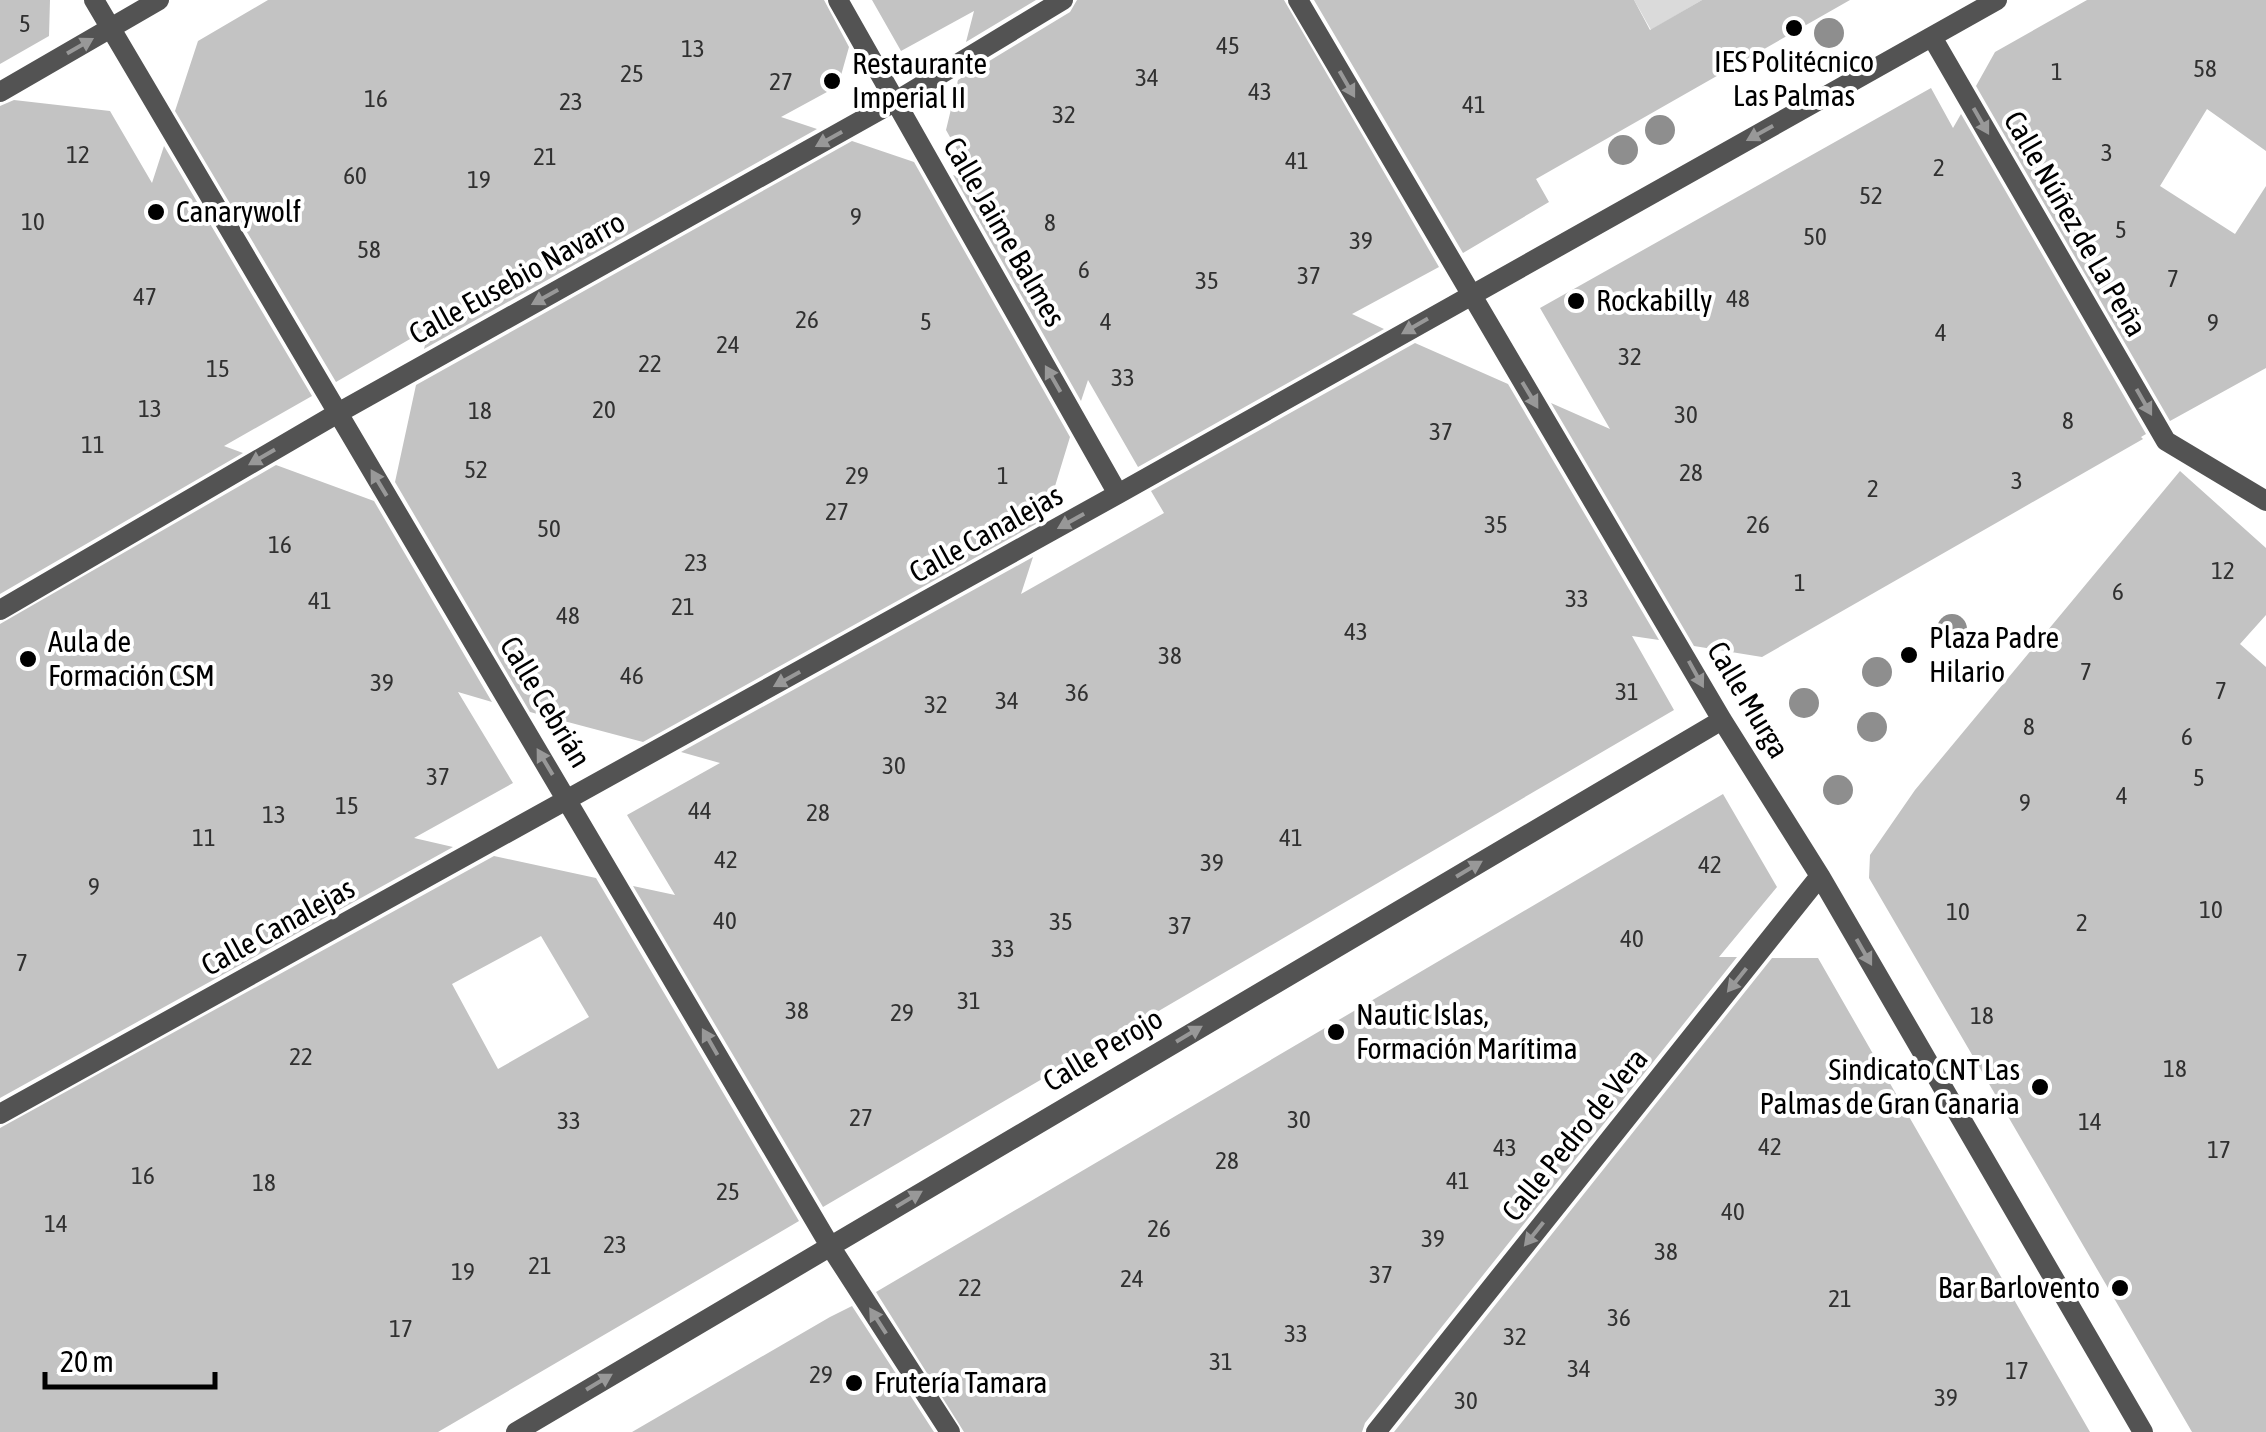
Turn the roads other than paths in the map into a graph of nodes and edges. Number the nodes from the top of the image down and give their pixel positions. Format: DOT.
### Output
graph roads {
  1 [pos="94,0"];
  2 [pos="159,0"];
  3 [pos="838,0"];
  4 [pos="1064,0"];
  5 [pos="1298,0"];
  6 [pos="1998,0"];
  7 [pos="112,27"];
  8 [pos="1932,36"];
  9 [pos="0,92"];
  10 [pos="896,101"];
  11 [pos="1470,295"];
  12 [pos="338,413"];
  13 [pos="1118,494"];
  14 [pos="2266,501"];
  15 [pos="0,610"];
  16 [pos="1722,720"];
  17 [pos="568,800"];
  18 [pos="1820,876"];
  19 [pos="0,1114"];
  20 [pos="830,1246"];
  21 [pos="516,1432"];
  22 [pos="950,1432"];
  23 [pos="1376,1432"];
  24 [pos="2143,1432"];
  1 -- 7 [label="street, Calle Cebrián"];
  2 -- 7 [label="street"];
  3 -- 10 [label="street, Calle Jaime Balmes"];
  4 -- 10 [label="street, Calle Eusebio Navarro"];
  5 -- 11 [label="street, Calle Murga, one-way"];
  6 -- 8 [label="street, Calle Canalejas"];
  9 -- 7 [label="street, one-way"];
  7 -- 12 [label="street, Calle Cebrián"];
  8 -- 11 [label="street, Calle Canalejas, one-way"];
  8 -- 14 [label="street, Calle Núñez de La Peña, one-way"];
  10 -- 12 [label="street, Calle Eusebio Navarro, one-way"];
  13 -- 10 [label="street, Calle Jaime Balmes, one-way"];
  11 -- 13 [label="street, Calle Canalejas, one-way"];
  11 -- 16 [label="street, Calle Murga, one-way"];
  12 -- 15 [label="street, Calle Eusebio Navarro, one-way"];
  17 -- 12 [label="street, Calle Cebrián, one-way"];
  13 -- 17 [label="street, Calle Canalejas, one-way"];
  16 -- 18 [label="street, Calle Murga"];
  20 -- 16 [label="street, Calle Perojo, one-way"];
  17 -- 19 [label="street, Calle Canalejas"];
  20 -- 17 [label="street, Calle Cebrián, one-way"];
  18 -- 23 [label="street, Calle Pedro de Vera, one-way"];
  18 -- 24 [label="street, Calle Murga, one-way"];
  21 -- 20 [label="street, Calle Perojo, one-way"];
  22 -- 20 [label="street, Calle Cebrián, one-way"];
}
